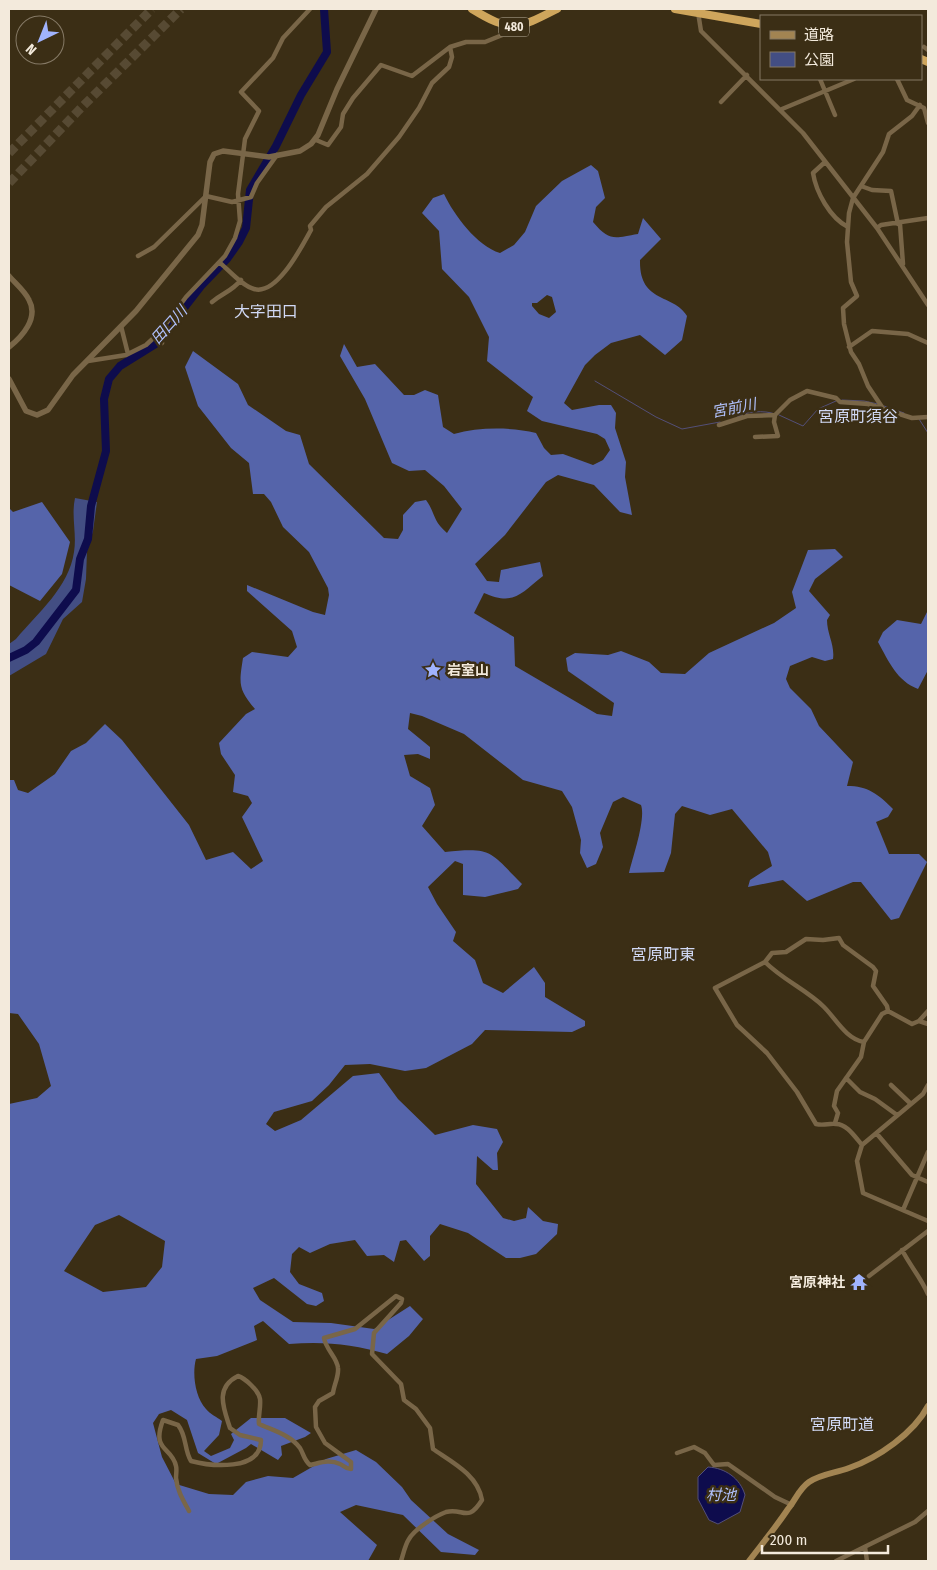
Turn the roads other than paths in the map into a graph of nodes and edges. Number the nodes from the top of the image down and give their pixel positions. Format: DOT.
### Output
graph roads {
  1 [pos="310,9"];
  2 [pos="376,9"];
  3 [pos="472,9"];
  4 [pos="557,9"];
  5 [pos="675,9"];
  6 [pos="698,12"];
  7 [pos="760,24"];
  8 [pos="514,27"];
  9 [pos="450,47"];
  10 [pos="924,47"];
  11 [pos="928,50"];
  12 [pos="747,75"];
  13 [pos="820,80"];
  14 [pos="852,80"];
  15 [pos="897,80"];
  16 [pos="825,91"];
  17 [pos="722,102"];
  18 [pos="920,105"];
  19 [pos="782,109"];
  20 [pos="835,115"];
  21 [pos="928,121"];
  22 [pos="316,140"];
  23 [pos="243,155"];
  24 [pos="275,156"];
  25 [pos="825,162"];
  26 [pos="861,186"];
  27 [pos="206,196"];
  28 [pos="853,198"];
  29 [pos="241,200"];
  30 [pos="928,218"];
  31 [pos="899,224"];
  32 [pos="848,227"];
  33 [pos="877,228"];
  34 [pos="138,256"];
  35 [pos="220,263"];
  36 [pos="904,266"];
  37 [pos="9,276"];
  38 [pos="241,280"];
  39 [pos="212,302"];
  40 [pos="928,304"];
  41 [pos="121,326"];
  42 [pos="156,337"];
  43 [pos="162,342"];
  44 [pos="928,343"];
  45 [pos="9,347"];
  46 [pos="849,347"];
  47 [pos="128,354"];
  48 [pos="88,361"];
  49 [pos="9,379"];
  50 [pos="884,410"];
  51 [pos="775,415"];
  52 [pos="928,417"];
  53 [pos="719,425"];
  54 [pos="754,437"];
  55 [pos="765,962"];
  56 [pos="928,1010"];
  57 [pos="888,1011"];
  58 [pos="919,1021"];
  59 [pos="928,1024"];
  60 [pos="864,1042"];
  61 [pos="846,1078"];
  62 [pos="891,1085"];
  63 [pos="928,1085"];
  64 [pos="927,1093"];
  65 [pos="911,1104"];
  66 [pos="897,1115"];
  67 [pos="834,1123"];
  68 [pos="877,1134"];
  69 [pos="862,1145"];
  70 [pos="928,1152"];
  71 [pos="917,1177"];
  72 [pos="928,1182"];
  73 [pos="903,1210"];
  74 [pos="928,1221"];
  75 [pos="928,1232"];
  76 [pos="902,1250"];
  77 [pos="869,1276"];
  78 [pos="928,1294"];
  79 [pos="928,1406"];
  80 [pos="677,1453"];
  81 [pos="792,1505"];
  82 [pos="189,1511"];
  83 [pos="928,1511"];
  84 [pos="864,1547"];
  85 [pos="401,1561"];
  86 [pos="749,1561"];
  87 [pos="836,1561"];
  88 [pos="867,1561"];
  1 -- 23 [label="street"];
  2 -- 22 [label="street"];
  3 -- 8 [label="highway, 480"];
  4 -- 8 [label="highway, 480"];
  5 -- 6 [label="highway"];
  6 -- 7 [label="highway"];
  6 -- 12 [label="street"];
  8 -- 9 [label="street"];
  9 -- 22 [label="street"];
  9 -- 38 [label="street"];
  10 -- 11 [label="street"];
  12 -- 17 [label="street"];
  12 -- 19 [label="street"];
  13 -- 16 [label="street"];
  14 -- 16 [label="street"];
  15 -- 18 [label="street"];
  16 -- 19 [label="street"];
  16 -- 20 [label="street"];
  18 -- 21 [label="street"];
  18 -- 26 [label="street"];
  19 -- 25 [label="street"];
  22 -- 24 [label="street"];
  23 -- 24 [label="street"];
  23 -- 27 [label="street"];
  23 -- 29 [label="street"];
  24 -- 29 [label="street"];
  25 -- 28 [label="street"];
  25 -- 32 [label="street"];
  26 -- 28 [label="street"];
  26 -- 31 [label="street"];
  27 -- 29 [label="street"];
  27 -- 34 [label="street"];
  27 -- 41 [label="street"];
  28 -- 32 [label="street"];
  28 -- 33 [label="street"];
  29 -- 35 [label="street"];
  30 -- 31 [label="street"];
  31 -- 33 [label="street"];
  31 -- 36 [label="street"];
  32 -- 46 [label="street"];
  33 -- 36 [label="street"];
  35 -- 38 [label="street"];
  35 -- 42 [label="street"];
  36 -- 40 [label="street"];
  37 -- 45 [label="street"];
  38 -- 39 [label="street"];
  41 -- 47 [label="street"];
  41 -- 48 [label="street"];
  42 -- 43 [label="street"];
  42 -- 47 [label="street"];
  44 -- 46 [label="street"];
  46 -- 50 [label="street"];
  47 -- 48 [label="street"];
  48 -- 49 [label="street"];
  50 -- 51 [label="street"];
  50 -- 52 [label="street"];
  51 -- 53 [label="street"];
  51 -- 54 [label="street"];
  55 -- 57 [label="street"];
  55 -- 60 [label="street"];
  55 -- 67 [label="street"];
  56 -- 58 [label="street"];
  57 -- 58 [label="street"];
  57 -- 60 [label="street"];
  58 -- 59 [label="street"];
  60 -- 61 [label="street"];
  61 -- 66 [label="street"];
  61 -- 67 [label="street"];
  62 -- 65 [label="street"];
  63 -- 64 [label="street"];
  64 -- 65 [label="street"];
  65 -- 66 [label="street"];
  66 -- 68 [label="street"];
  67 -- 69 [label="street"];
  68 -- 69 [label="street"];
  68 -- 71 [label="street"];
  69 -- 73 [label="street"];
  70 -- 71 [label="street"];
  71 -- 72 [label="street"];
  71 -- 73 [label="street"];
  73 -- 74 [label="street"];
  75 -- 76 [label="street"];
  76 -- 77 [label="street"];
  76 -- 78 [label="street"];
  79 -- 81 [label="main road"];
  80 -- 81 [label="street"];
  81 -- 86 [label="main road"];
  82 -- 85 [label="street"];
  83 -- 84 [label="street"];
  84 -- 87 [label="street"];
  84 -- 88 [label="street"];
}
